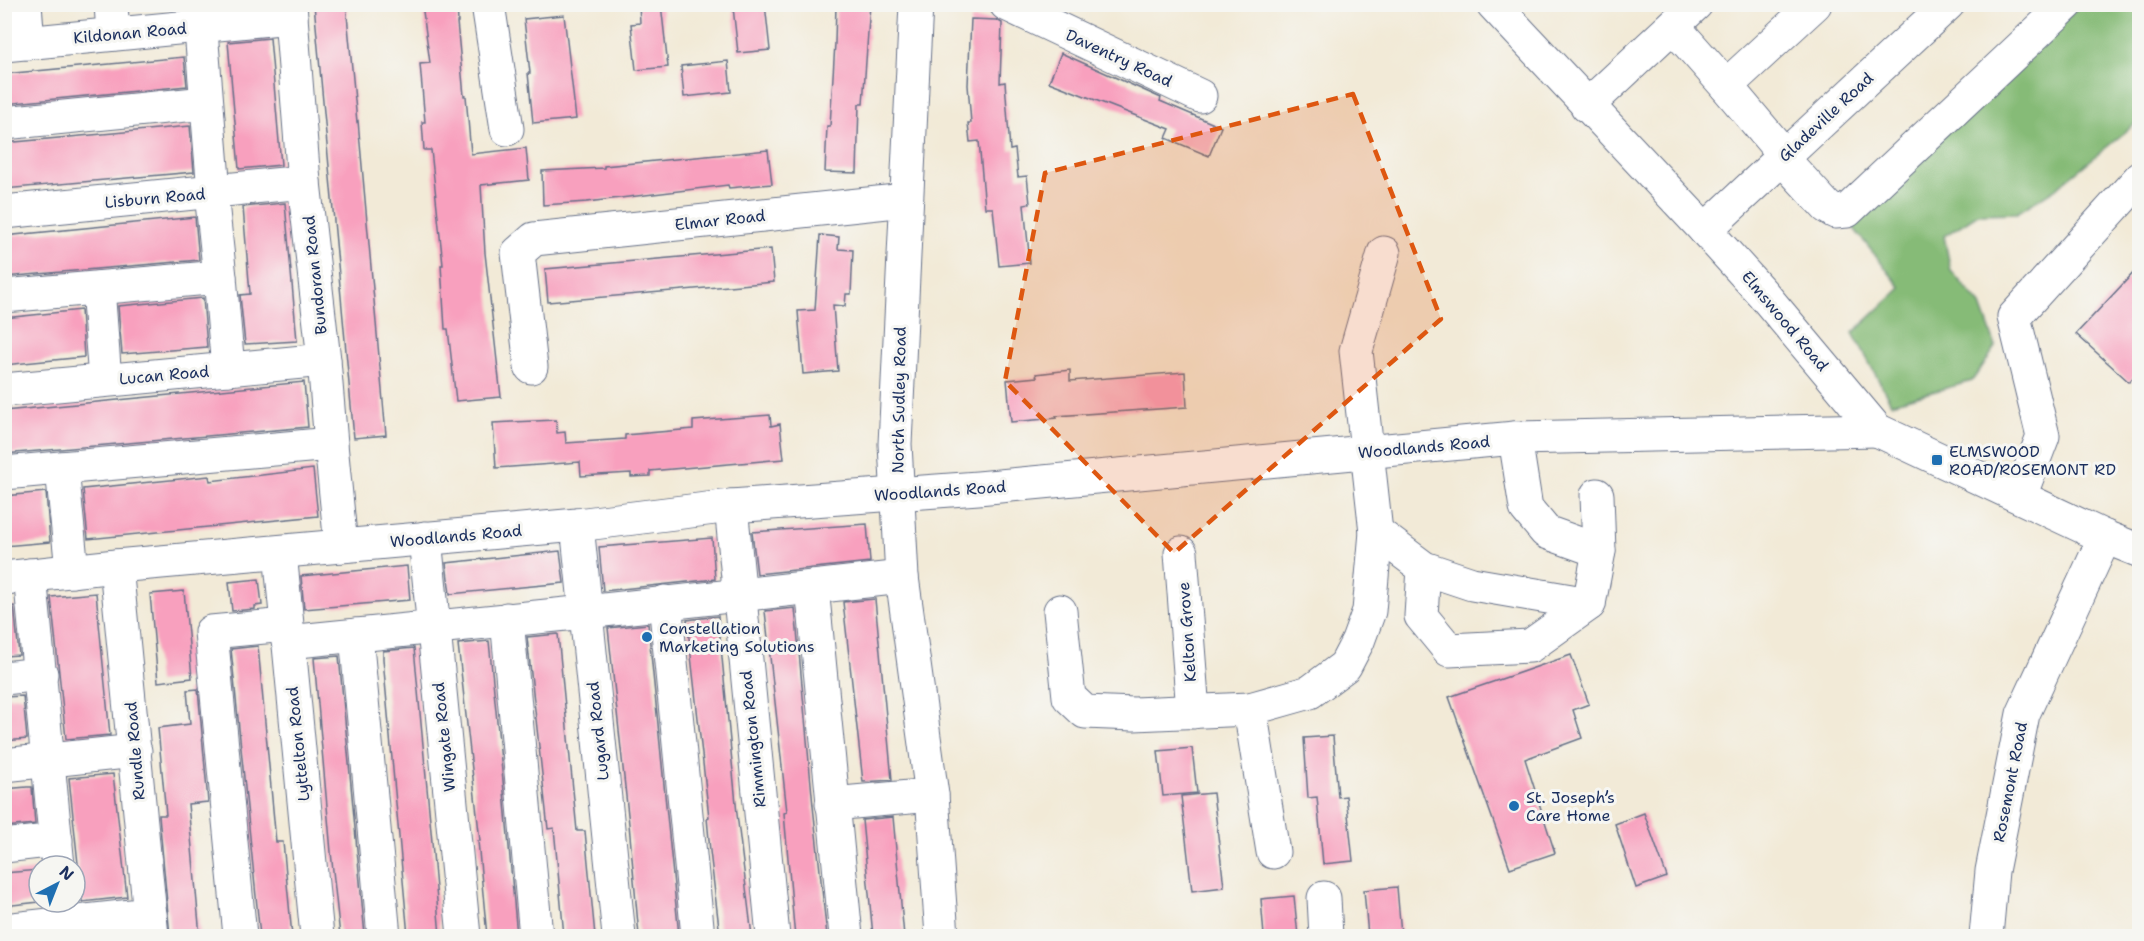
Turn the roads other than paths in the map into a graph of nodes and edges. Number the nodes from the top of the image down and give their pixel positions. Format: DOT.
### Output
graph roads {
  1 [pos="25,4"];
  2 [pos="488,4"];
  3 [pos="916,4"];
  4 [pos="1006,4"];
  5 [pos="1493,4"];
  6 [pos="1696,4"];
  7 [pos="1815,4"];
  8 [pos="1948,4"];
  9 [pos="2067,4"];
  10 [pos="290,11"];
  11 [pos="200,15"];
  12 [pos="112,19"];
  13 [pos="1673,26"];
  14 [pos="16,44"];
  15 [pos="1726,86"];
  16 [pos="1200,96"];
  17 [pos="206,103"];
  18 [pos="1587,106"];
  19 [pos="4,123"];
  20 [pos="507,129"];
  21 [pos="1783,157"];
  22 [pos="2139,178"];
  23 [pos="304,182"];
  24 [pos="213,192"];
  25 [pos="906,200"];
  26 [pos="4,212"];
  27 [pos="1705,230"];
  28 [pos="1384,253"];
  29 [pos="220,277"];
  30 [pos="98,288"];
  31 [pos="4,296"];
  32 [pos="324,360"];
  33 [pos="531,368"];
  34 [pos="228,369"];
  35 [pos="105,380"];
  36 [pos="4,390"];
  37 [pos="1877,430"];
  38 [pos="1515,438"];
  39 [pos="331,444"];
  40 [pos="1367,452"];
  41 [pos="62,468"];
  42 [pos="4,473"];
  43 [pos="898,494"];
  44 [pos="1597,495"];
  45 [pos="2020,496"];
  46 [pos="731,506"];
  47 [pos="577,525"];
  48 [pos="1376,532"];
  49 [pos="2105,537"];
  50 [pos="425,538"];
  51 [pos="342,546"];
  52 [pos="1599,551"];
  53 [pos="2139,551"];
  54 [pos="280,552"];
  55 [pos="1181,552"];
  56 [pos="116,566"];
  57 [pos="1424,568"];
  58 [pos="72,571"];
  59 [pos="17,576"];
  60 [pos="902,577"];
  61 [pos="812,587"];
  62 [pos="738,594"];
  63 [pos="665,602"];
  64 [pos="1589,604"];
  65 [pos="1060,611"];
  66 [pos="586,612"];
  67 [pos="507,619"];
  68 [pos="433,627"];
  69 [pos="287,634"];
  70 [pos="356,635"];
  71 [pos="41,674"];
  72 [pos="4,678"];
  73 [pos="1250,709"];
  74 [pos="1192,712"];
  75 [pos="135,751"];
  76 [pos="50,760"];
  77 [pos="4,765"];
  78 [pos="932,795"];
  79 [pos="832,804"];
  80 [pos="4,846"];
  81 [pos="1273,852"];
  82 [pos="57,853"];
  83 [pos="1324,898"];
  84 [pos="63,921"];
  85 [pos="151,925"];
  86 [pos="4,930"];
  87 [pos="240,936"];
  88 [pos="317,936"];
  89 [pos="384,936"];
  90 [pos="464,936"];
  91 [pos="536,936"];
  92 [pos="618,936"];
  93 [pos="698,936"];
  94 [pos="773,936"];
  95 [pos="846,936"];
  96 [pos="942,936"];
  97 [pos="1326,936"];
  98 [pos="1986,936"];
  1 -- 14 [label="street"];
  2 -- 20 [label="street"];
  3 -- 25 [label="street, North Sudley Road"];
  4 -- 16 [label="street, Daventry Road"];
  5 -- 18 [label="street, Elmswood Road"];
  6 -- 13 [label="street"];
  7 -- 15 [label="street"];
  8 -- 21 [label="street, Gladeville Road"];
  9 -- 21 [label="street"];
  10 -- 11 [label="street, Kildonan Road"];
  10 -- 23 [label="street, Bundoran Road"];
  11 -- 12 [label="street, Kildonan Road"];
  11 -- 17 [label="street"];
  12 -- 14 [label="street, Kildonan Road"];
  13 -- 15 [label="street"];
  13 -- 18 [label="street"];
  15 -- 21 [label="street"];
  17 -- 19 [label="street"];
  17 -- 24 [label="street"];
  18 -- 27 [label="street, Elmswood Road"];
  21 -- 27 [label="street, Gladeville Road"];
  22 -- 45 [label="street"];
  23 -- 24 [label="street, Lisburn Road"];
  23 -- 32 [label="street, Bundoran Road"];
  24 -- 26 [label="street, Lisburn Road"];
  24 -- 29 [label="street"];
  25 -- 33 [label="street, Elmar Road"];
  25 -- 43 [label="street, North Sudley Road"];
  27 -- 37 [label="street, Elmswood Road"];
  28 -- 40 [label="street"];
  29 -- 30 [label="street"];
  29 -- 34 [label="street"];
  30 -- 31 [label="street"];
  30 -- 35 [label="street"];
  32 -- 34 [label="street, Lucan Road"];
  32 -- 39 [label="street, Bundoran Road"];
  34 -- 35 [label="street, Lucan Road"];
  35 -- 36 [label="street, Lucan Road"];
  37 -- 38 [label="street, Woodlands Road"];
  37 -- 45 [label="street, Elmswood Road"];
  38 -- 40 [label="street, Woodlands Road"];
  38 -- 52 [label="street"];
  39 -- 41 [label="street"];
  39 -- 51 [label="street, Bundoran Road"];
  40 -- 43 [label="street, Woodlands Road"];
  40 -- 48 [label="street"];
  41 -- 42 [label="street"];
  41 -- 58 [label="street"];
  43 -- 46 [label="street, Woodlands Road"];
  43 -- 60 [label="street, North Sudley Road"];
  44 -- 52 [label="street"];
  45 -- 49 [label="street, Elmswood Road"];
  46 -- 47 [label="street, Woodlands Road"];
  46 -- 62 [label="street, Rimmington Road"];
  47 -- 50 [label="street, Woodlands Road"];
  47 -- 66 [label="street, Lugard Road"];
  48 -- 57 [label="street"];
  48 -- 73 [label="street"];
  49 -- 53 [label="street, Elmswood Road"];
  49 -- 98 [label="street, Rosemont Road"];
  50 -- 51 [label="street, Woodlands Road"];
  50 -- 68 [label="street, Wingate Road"];
  51 -- 54 [label="street, Woodlands Road"];
  52 -- 64 [label="street"];
  54 -- 56 [label="street, Woodlands Road"];
  54 -- 69 [label="street, Lyttelton Road"];
  55 -- 74 [label="street, Kelton Grove"];
  56 -- 58 [label="street, Woodlands Road"];
  56 -- 75 [label="street, Rundle Road"];
  57 -- 64 [label="street"];
  57 -- 64 [label="street"];
  58 -- 59 [label="street, Woodlands Road"];
  59 -- 71 [label="street"];
  60 -- 61 [label="street"];
  60 -- 78 [label="street, North Sudley Road"];
  61 -- 62 [label="street"];
  61 -- 79 [label="street"];
  62 -- 63 [label="street"];
  62 -- 94 [label="street, Rimmington Road"];
  63 -- 66 [label="street"];
  63 -- 93 [label="street"];
  65 -- 74 [label="street"];
  66 -- 67 [label="street"];
  66 -- 92 [label="street, Lugard Road"];
  67 -- 68 [label="street"];
  67 -- 91 [label="street"];
  68 -- 70 [label="street"];
  68 -- 90 [label="street, Wingate Road"];
  69 -- 70 [label="street"];
  69 -- 87 [label="street"];
  69 -- 88 [label="street, Lyttelton Road"];
  70 -- 89 [label="street"];
  71 -- 72 [label="street"];
  71 -- 76 [label="street"];
  73 -- 74 [label="street"];
  73 -- 81 [label="street"];
  75 -- 76 [label="street"];
  75 -- 85 [label="street, Rundle Road"];
  76 -- 77 [label="street"];
  76 -- 82 [label="street"];
  78 -- 79 [label="street"];
  78 -- 96 [label="street, North Sudley Road"];
  79 -- 95 [label="street"];
  80 -- 82 [label="street"];
  83 -- 97 [label="street"];
  84 -- 85 [label="street"];
  84 -- 86 [label="street"];
}
